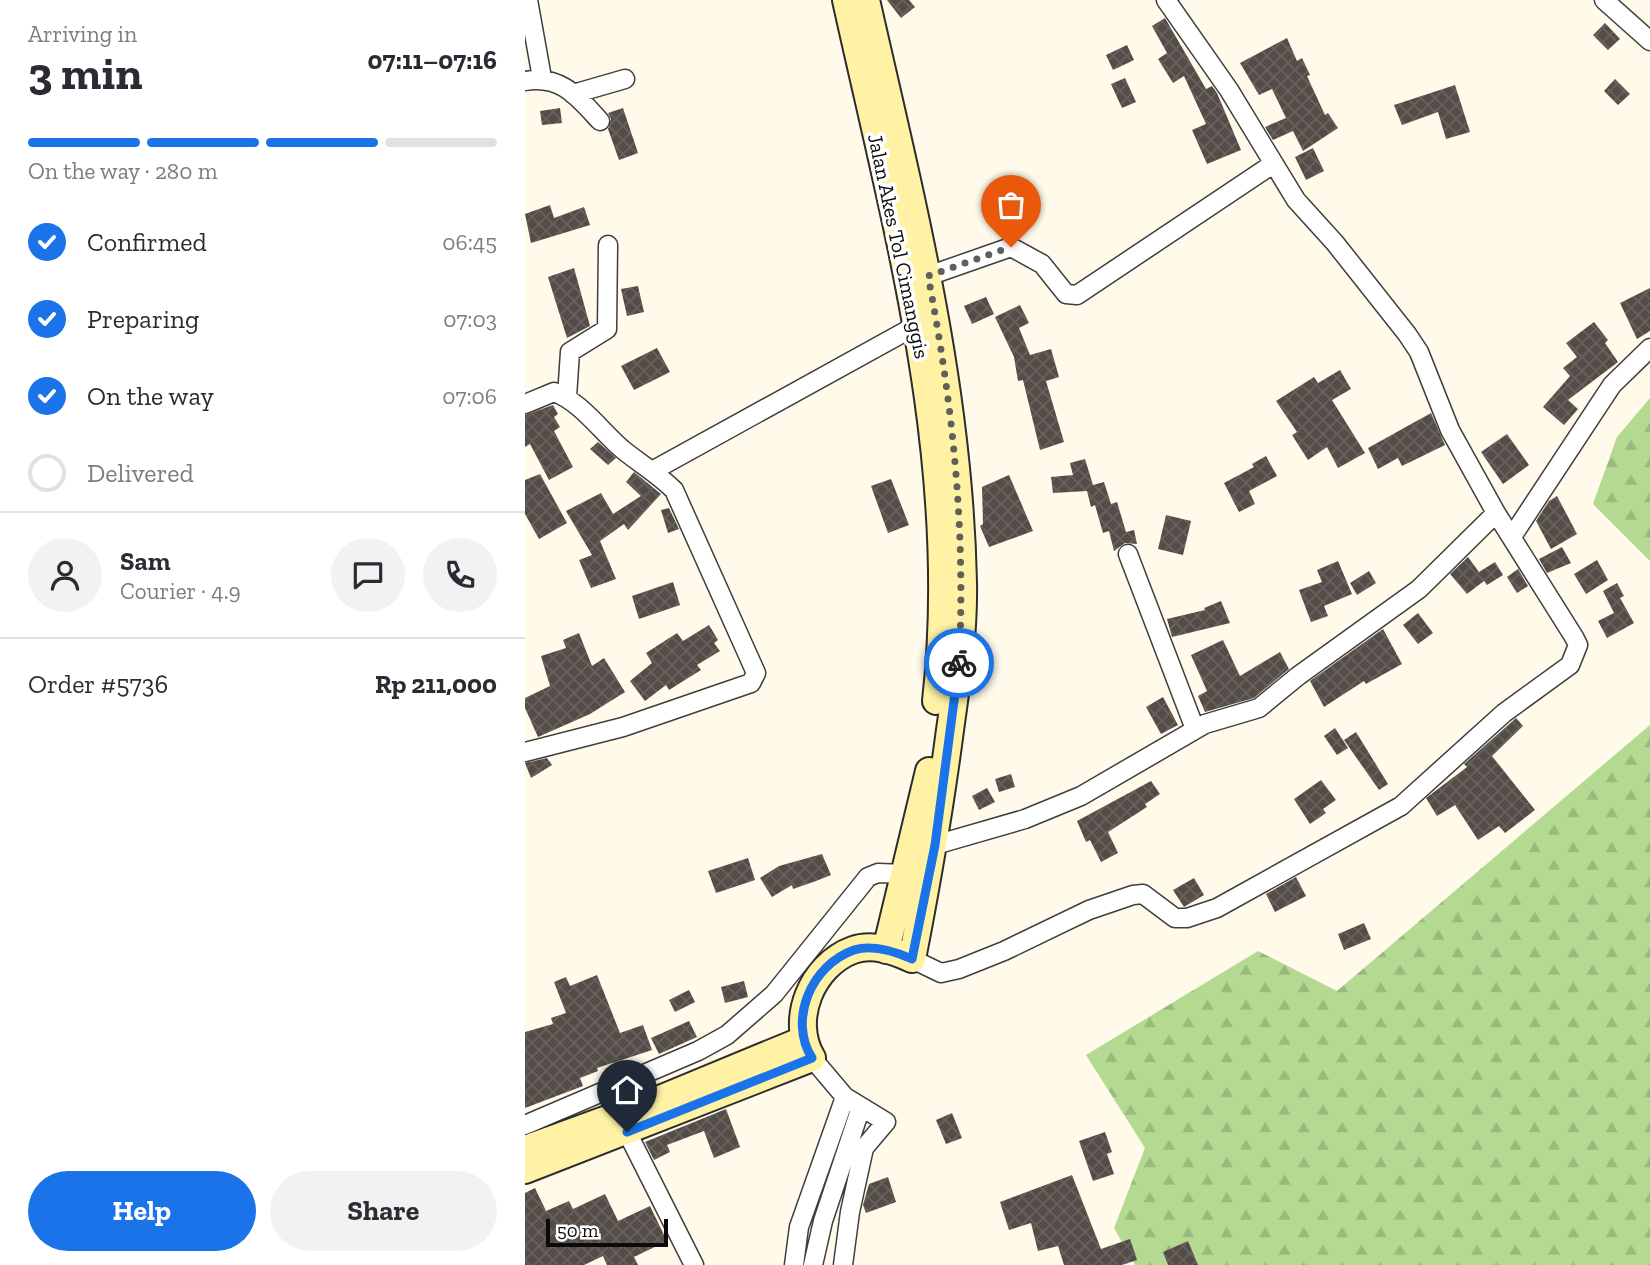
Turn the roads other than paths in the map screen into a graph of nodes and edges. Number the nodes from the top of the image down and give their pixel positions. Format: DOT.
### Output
graph roads {
  1 [pos="528,0"];
  2 [pos="846,0"];
  3 [pos="866,0"];
  4 [pos="1166,0"];
  5 [pos="1604,0"];
  6 [pos="1650,41"];
  7 [pos="625,79"];
  8 [pos="534,80"];
  9 [pos="573,94"];
  10 [pos="600,121"];
  11 [pos="1273,164"];
  12 [pos="608,245"];
  13 [pos="928,276"];
  14 [pos="917,325"];
  15 [pos="1650,348"];
  16 [pos="937,376"];
  17 [pos="567,397"];
  18 [pos="525,404"];
  19 [pos="654,470"];
  20 [pos="1496,513"];
  21 [pos="1513,535"];
  22 [pos="1128,554"];
  23 [pos="1195,729"];
  24 [pos="525,752"];
  25 [pos="935,845"];
  26 [pos="905,874"];
  27 [pos="886,950"];
  28 [pos="912,959"];
  29 [pos="807,1049"];
  30 [pos="845,1097"];
  31 [pos="861,1107"];
  32 [pos="525,1125"];
  33 [pos="627,1132"];
  34 [pos="525,1149"];
  35 [pos="525,1170"];
  36 [pos="694,1265"];
  37 [pos="794,1265"];
  38 [pos="813,1265"];
  39 [pos="843,1265"];
  1 -- 8 [label="street"];
  2 -- 14 [label="main road, Jalan Akes Tol Cimanggis"];
  3 -- 13 [label="main road, Jalan Akes Tol Cimanggis"];
  4 -- 11 [label="street"];
  5 -- 6 [label="street"];
  7 -- 9 [label="street"];
  8 -- 9 [label="street"];
  9 -- 10 [label="street"];
  11 -- 13 [label="street"];
  11 -- 20 [label="street"];
  12 -- 17 [label="street"];
  13 -- 16 [label="main road, Jalan Akes Tol Cimanggis"];
  14 -- 16 [label="main road, Jalan Akes Tol Cimanggis"];
  14 -- 19 [label="street"];
  15 -- 21 [label="street"];
  16 -- 25 [label="main road, Jalan Akes Tol Cimanggis"];
  16 -- 26 [label="main road, Jalan Akes Tol Cimanggis"];
  17 -- 18 [label="street"];
  17 -- 19 [label="street"];
  19 -- 24 [label="street"];
  20 -- 21 [label="street"];
  20 -- 23 [label="street"];
  21 -- 28 [label="street"];
  22 -- 23 [label="street"];
  23 -- 25 [label="street"];
  25 -- 28 [label="main road, Jalan Akes Tol Cimanggis"];
  26 -- 27 [label="main road, Jalan Akes Tol Cimanggis"];
  26 -- 32 [label="street"];
  27 -- 28 [label="main road"];
  27 -- 29 [label="main road"];
  29 -- 30 [label="street"];
  29 -- 33 [label="main road"];
  29 -- 34 [label="main road"];
  30 -- 31 [label="street"];
  30 -- 37 [label="street"];
  31 -- 38 [label="street"];
  31 -- 39 [label="street"];
  33 -- 35 [label="main road"];
  33 -- 36 [label="street"];
}
